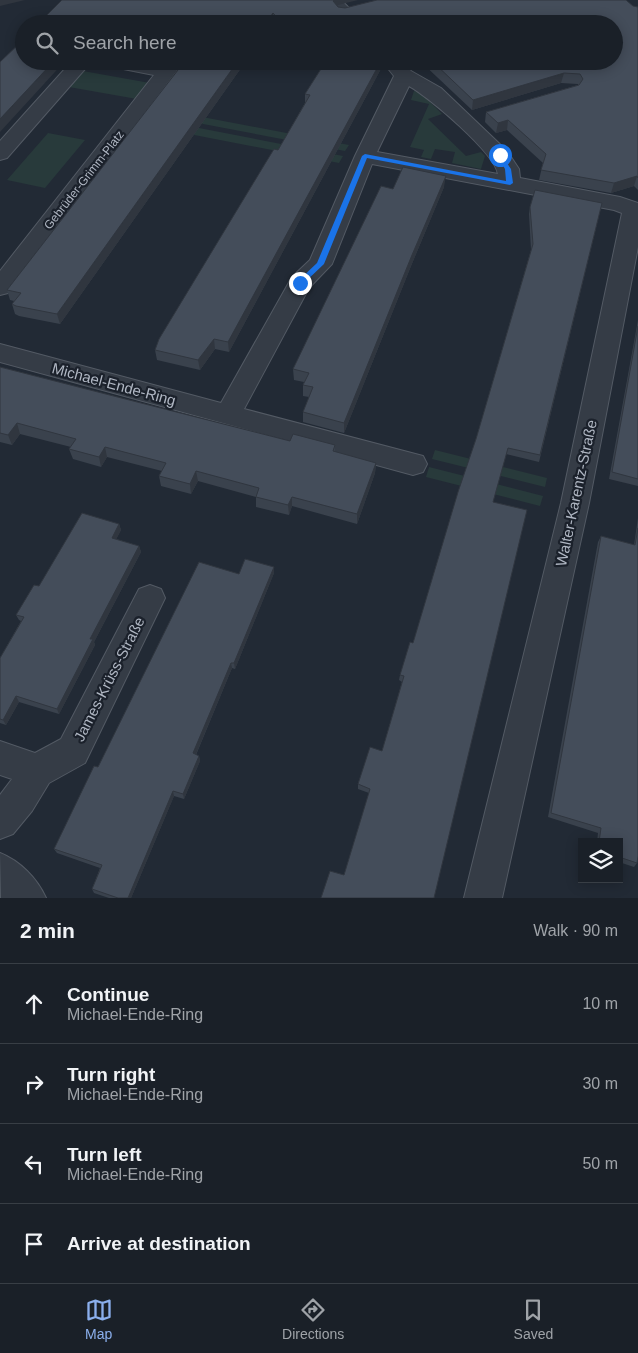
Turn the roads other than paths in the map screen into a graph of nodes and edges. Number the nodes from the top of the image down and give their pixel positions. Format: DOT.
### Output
graph roads {
  1 [pos="75,70"];
  2 [pos="168,70"];
  3 [pos="396,70"];
  4 [pos="405,70"];
  5 [pos="0,154"];
  6 [pos="365,156"];
  7 [pos="510,183"];
  8 [pos="0,287"];
  9 [pos="0,353"];
  10 [pos="228,415"];
  11 [pos="413,464"];
  12 [pos="150,598"];
  13 [pos="0,758"];
  14 [pos="37,771"];
  15 [pos="0,821"];
  16 [pos="0,871"];
  17 [pos="27,898"];
  18 [pos="483,898"];
  1 -- 5 [label="street"];
  2 -- 8 [label="street, Gebrüder-Grimm-Platz"];
  3 -- 6 [label="street"];
  4 -- 7 [label="street"];
  6 -- 7 [label="street"];
  6 -- 10 [label="street"];
  7 -- 18 [label="street, Walter-Karentz-Straße"];
  9 -- 10 [label="street, Michael-Ende-Ring"];
  10 -- 11 [label="street, Michael-Ende-Ring"];
  12 -- 14 [label="street, James-Krüss-Straße"];
  13 -- 14 [label="street"];
  14 -- 15 [label="street, James-Krüss-Straße"];
  16 -- 17 [label="street"];
}
